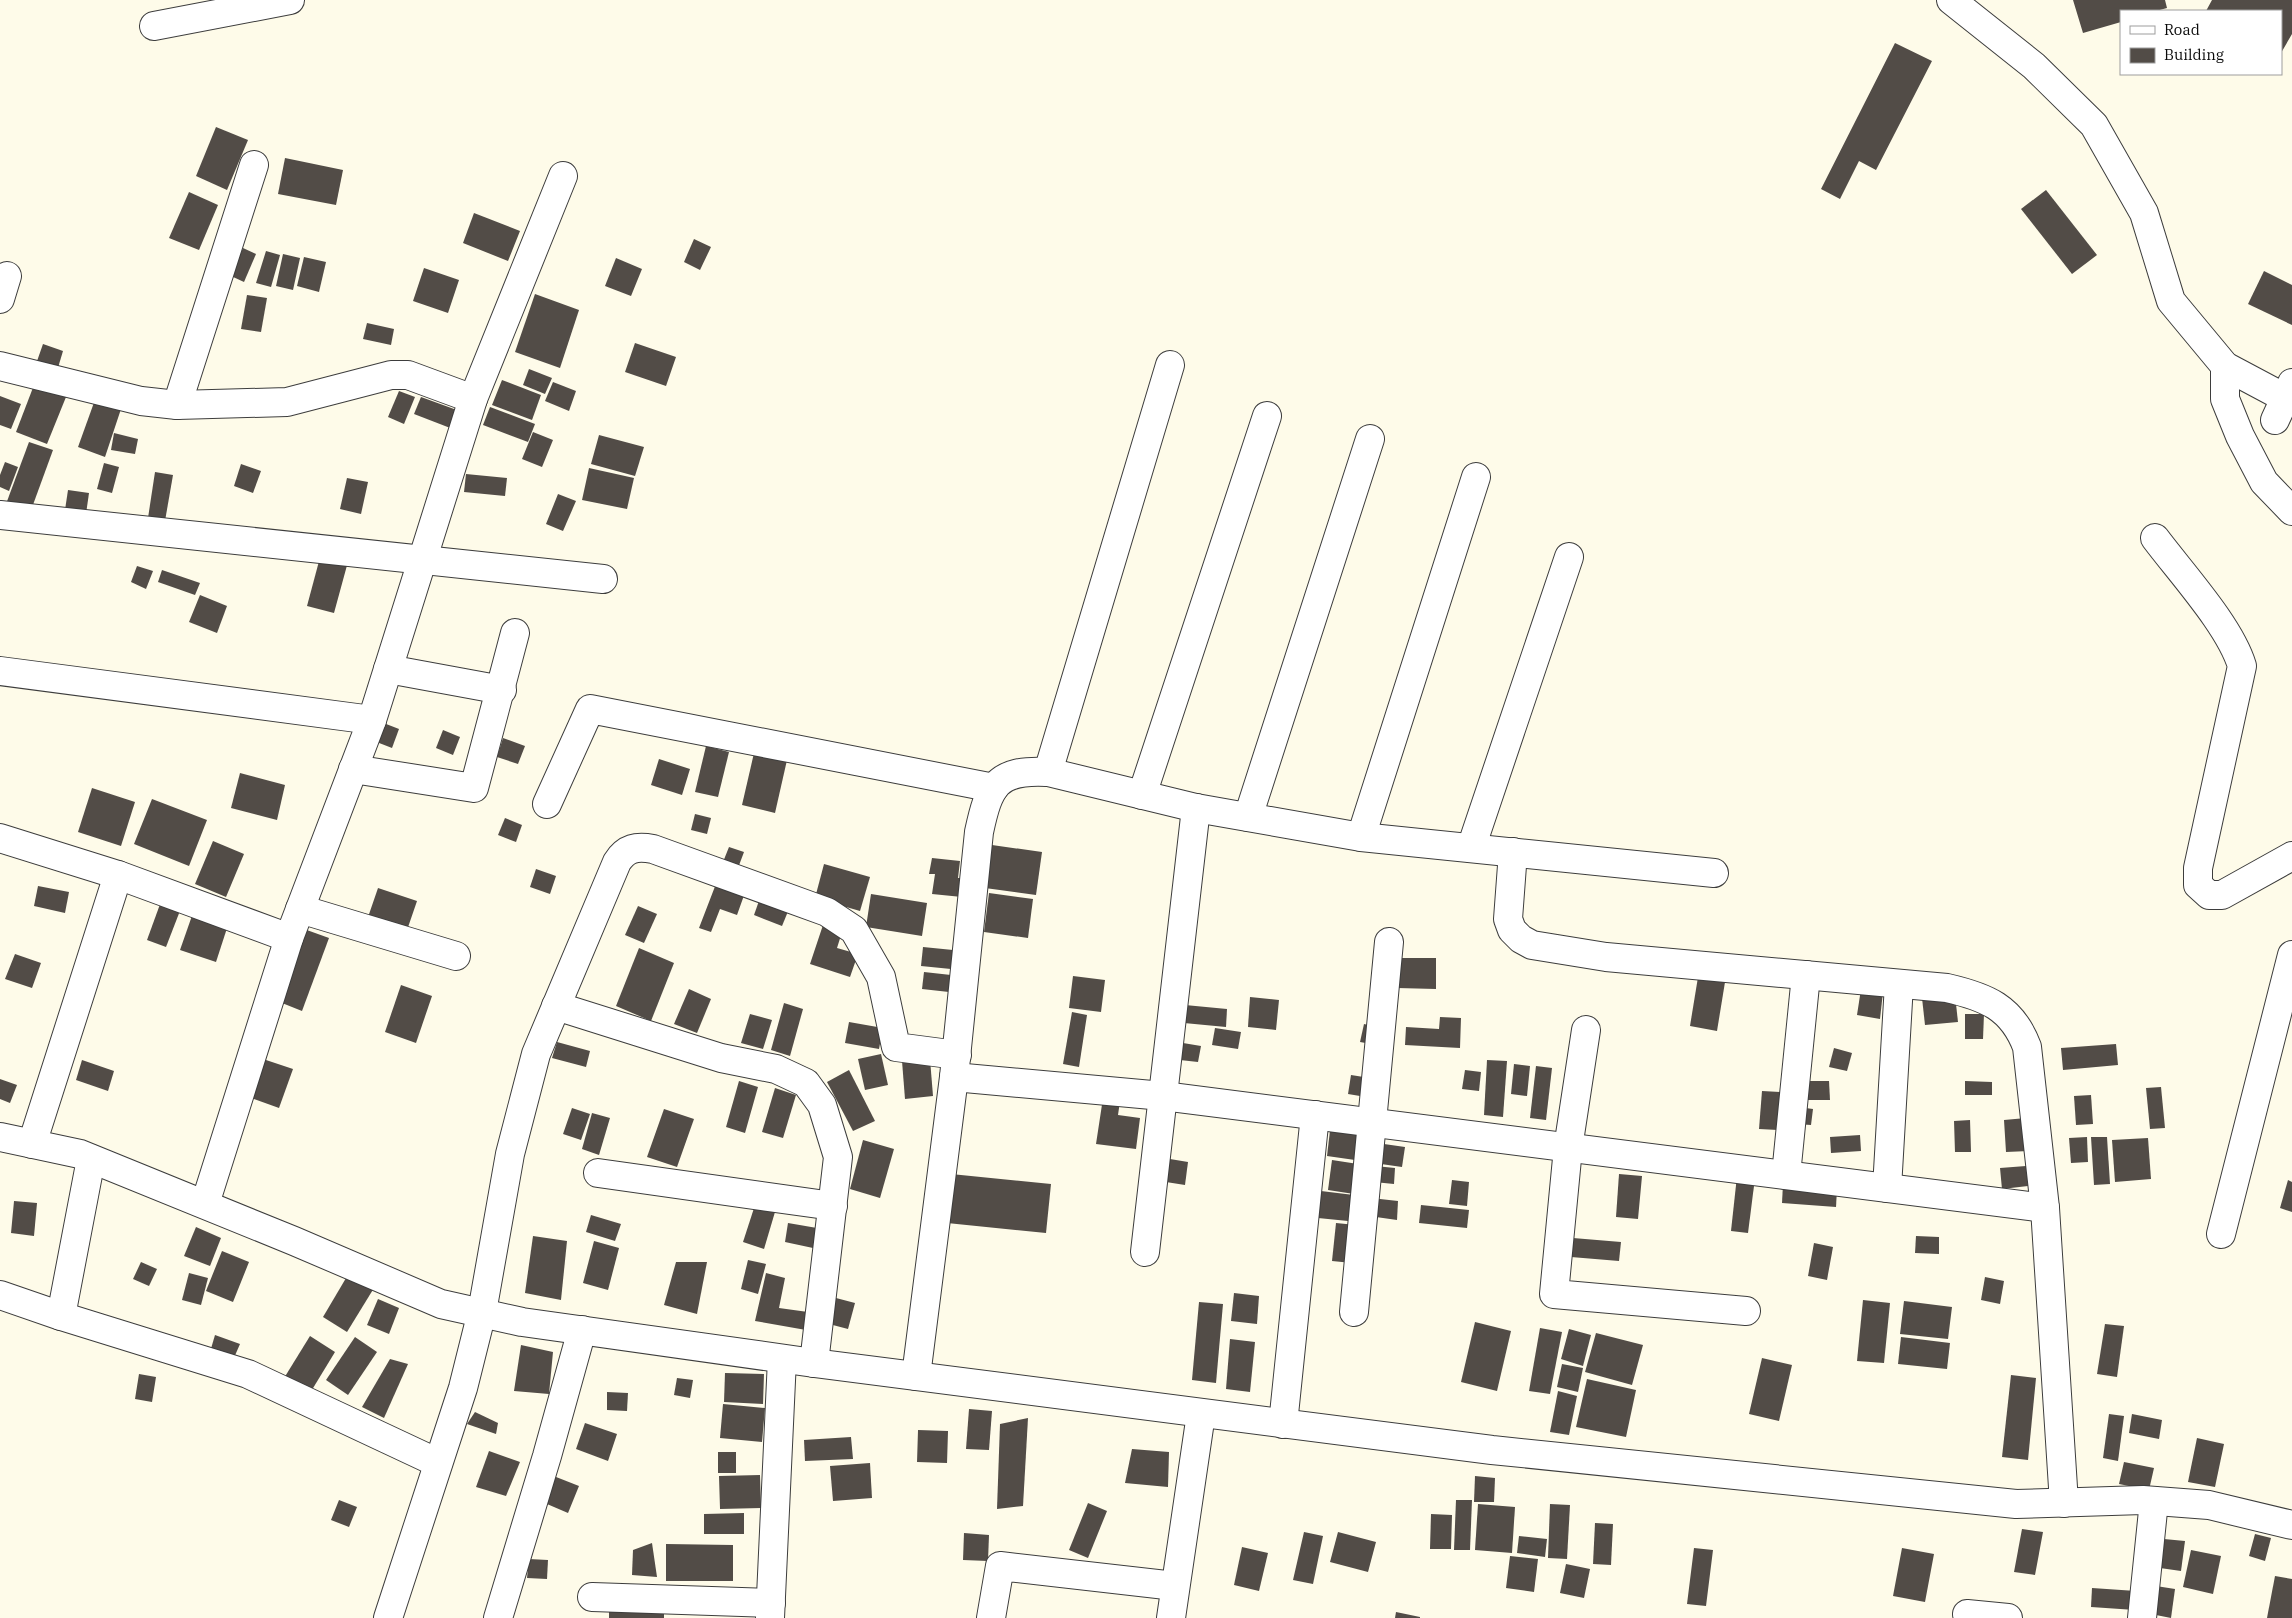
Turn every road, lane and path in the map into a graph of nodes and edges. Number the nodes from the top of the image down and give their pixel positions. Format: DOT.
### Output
graph roads {
  1 [pos="290,0"];
  2 [pos="1951,0"];
  3 [pos="154,26"];
  4 [pos="254,165"];
  5 [pos="563,176"];
  6 [pos="1170,365"];
  7 [pos="0,366"];
  8 [pos="2225,366"];
  9 [pos="473,399"];
  10 [pos="2284,401"];
  11 [pos="176,405"];
  12 [pos="1267,416"];
  13 [pos="1370,439"];
  14 [pos="1476,477"];
  15 [pos="2292,511"];
  16 [pos="0,515"];
  17 [pos="2155,538"];
  18 [pos="1569,557"];
  19 [pos="422,561"];
  20 [pos="603,578"];
  21 [pos="515,633"];
  22 [pos="388,669"];
  23 [pos="0,671"];
  24 [pos="502,690"];
  25 [pos="372,720"];
  26 [pos="354,769"];
  27 [pos="1048,772"];
  28 [pos="994,788"];
  29 [pos="1142,795"];
  30 [pos="548,804"];
  31 [pos="1196,808"];
  32 [pos="1248,817"];
  33 [pos="1361,837"];
  34 [pos="0,838"];
  35 [pos="1471,848"];
  36 [pos="1513,852"];
  37 [pos="2292,856"];
  38 [pos="1714,873"];
  39 [pos="118,876"];
  40 [pos="300,909"];
  41 [pos="289,938"];
  42 [pos="1389,942"];
  43 [pos="2292,955"];
  44 [pos="456,956"];
  45 [pos="1806,975"];
  46 [pos="1899,984"];
  47 [pos="556,1006"];
  48 [pos="1586,1030"];
  49 [pos="955,1066"];
  50 [pos="1163,1096"];
  51 [pos="1315,1115"];
  52 [pos="1372,1122"];
  53 [pos="0,1137"];
  54 [pos="32,1144"];
  55 [pos="1568,1148"];
  56 [pos="91,1159"];
  57 [pos="598,1174"];
  58 [pos="1786,1175"];
  59 [pos="1887,1188"];
  60 [pos="205,1204"];
  61 [pos="833,1206"];
  62 [pos="2045,1208"];
  63 [pos="2221,1234"];
  64 [pos="1145,1252"];
  65 [pos="0,1295"];
  66 [pos="482,1312"];
  67 [pos="1354,1312"];
  68 [pos="1746,1312"];
  69 [pos="61,1316"];
  70 [pos="582,1330"];
  71 [pos="782,1359"];
  72 [pos="814,1363"];
  73 [pos="916,1376"];
  74 [pos="1201,1414"];
  75 [pos="1283,1424"];
  76 [pos="438,1463"];
  77 [pos="2154,1501"];
  78 [pos="2064,1503"];
  79 [pos="2292,1525"];
  80 [pos="1175,1586"];
  81 [pos="592,1596"];
  82 [pos="771,1610"];
  83 [pos="1967,1614"];
  84 [pos="388,1618"];
  85 [pos="498,1618"];
  86 [pos="991,1618"];
  87 [pos="1171,1618"];
  88 [pos="2008,1618"];
  89 [pos="2142,1618"];
  1 -- 3 [label="street"];
  2 -- 8 [label="street"];
  4 -- 11 [label="street"];
  5 -- 9 [label="street"];
  6 -- 27 [label="street"];
  7 -- 11 [label="street"];
  8 -- 10 [label="street"];
  8 -- 15 [label="street"];
  9 -- 11 [label="street"];
  9 -- 19 [label="street"];
  12 -- 29 [label="street"];
  13 -- 32 [label="street"];
  14 -- 33 [label="street"];
  16 -- 19 [label="street"];
  17 -- 37 [label="street"];
  18 -- 35 [label="street"];
  19 -- 20 [label="street"];
  19 -- 22 [label="street"];
  21 -- 24 [label="street"];
  22 -- 24 [label="street"];
  22 -- 25 [label="street"];
  23 -- 25 [label="street"];
  24 -- 26 [label="street"];
  25 -- 26 [label="street"];
  26 -- 40 [label="street"];
  27 -- 28 [label="street"];
  27 -- 29 [label="street"];
  28 -- 30 [label="street"];
  28 -- 49 [label="street"];
  29 -- 31 [label="street"];
  31 -- 32 [label="street"];
  31 -- 50 [label="street"];
  32 -- 33 [label="street"];
  33 -- 35 [label="street"];
  34 -- 39 [label="street"];
  35 -- 36 [label="street"];
  36 -- 38 [label="street"];
  36 -- 45 [label="street"];
  39 -- 41 [label="street"];
  39 -- 54 [label="street"];
  40 -- 41 [label="street"];
  40 -- 44 [label="street"];
  41 -- 60 [label="street"];
  42 -- 52 [label="street"];
  43 -- 63 [label="street"];
  45 -- 46 [label="street"];
  45 -- 58 [label="street"];
  46 -- 59 [label="street"];
  46 -- 62 [label="street"];
  47 -- 49 [label="street"];
  47 -- 61 [label="street"];
  47 -- 66 [label="street"];
  48 -- 55 [label="street"];
  49 -- 50 [label="street"];
  49 -- 73 [label="street"];
  50 -- 51 [label="street"];
  50 -- 64 [label="street"];
  51 -- 52 [label="street"];
  51 -- 75 [label="street"];
  52 -- 55 [label="street"];
  52 -- 67 [label="street"];
  53 -- 54 [label="street"];
  54 -- 56 [label="street"];
  55 -- 58 [label="street"];
  55 -- 68 [label="street"];
  56 -- 60 [label="street"];
  56 -- 69 [label="street"];
  57 -- 61 [label="street"];
  58 -- 59 [label="street"];
  59 -- 62 [label="street"];
  60 -- 66 [label="street"];
  61 -- 72 [label="street"];
  62 -- 78 [label="street"];
  65 -- 69 [label="street"];
  66 -- 70 [label="street"];
  66 -- 76 [label="street"];
  69 -- 76 [label="street"];
  70 -- 71 [label="street"];
  70 -- 85 [label="street"];
  71 -- 72 [label="street"];
  71 -- 82 [label="street"];
  72 -- 73 [label="street"];
  73 -- 74 [label="street"];
  74 -- 75 [label="street"];
  74 -- 80 [label="street"];
  75 -- 78 [label="street"];
  76 -- 84 [label="street"];
  77 -- 78 [label="street"];
  77 -- 79 [label="street"];
  77 -- 89 [label="street"];
  80 -- 86 [label="street"];
  80 -- 87 [label="street"];
  81 -- 82 [label="street"];
  83 -- 88 [label="street"];
}
